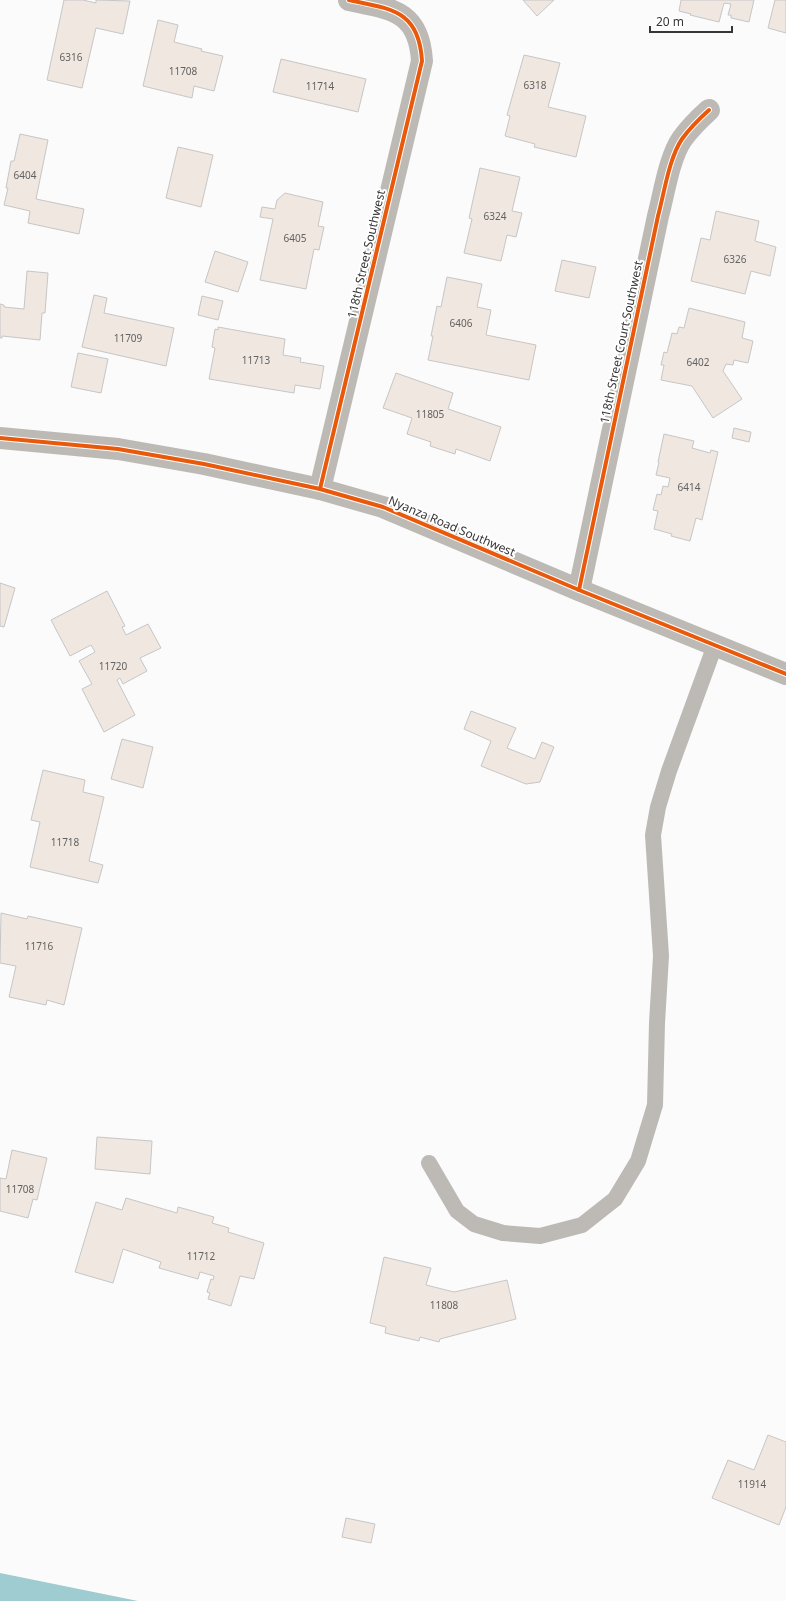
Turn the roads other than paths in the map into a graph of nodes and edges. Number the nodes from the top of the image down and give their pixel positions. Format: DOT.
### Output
graph roads {
  1 [pos="349,0"];
  2 [pos="709,110"];
  3 [pos="0,438"];
  4 [pos="320,489"];
  5 [pos="578,590"];
  6 [pos="715,645"];
  7 [pos="786,674"];
  8 [pos="429,1163"];
  1 -- 4 [label="street, 118th Street Southwest"];
  2 -- 5 [label="street, 118th Street Court Southwest"];
  3 -- 4 [label="street, Nyanza Road Southwest"];
  4 -- 5 [label="street, Nyanza Road Southwest"];
  5 -- 6 [label="street, Nyanza Road Southwest"];
  6 -- 7 [label="street, Nyanza Road Southwest"];
  6 -- 8 [label="lane"];
}
